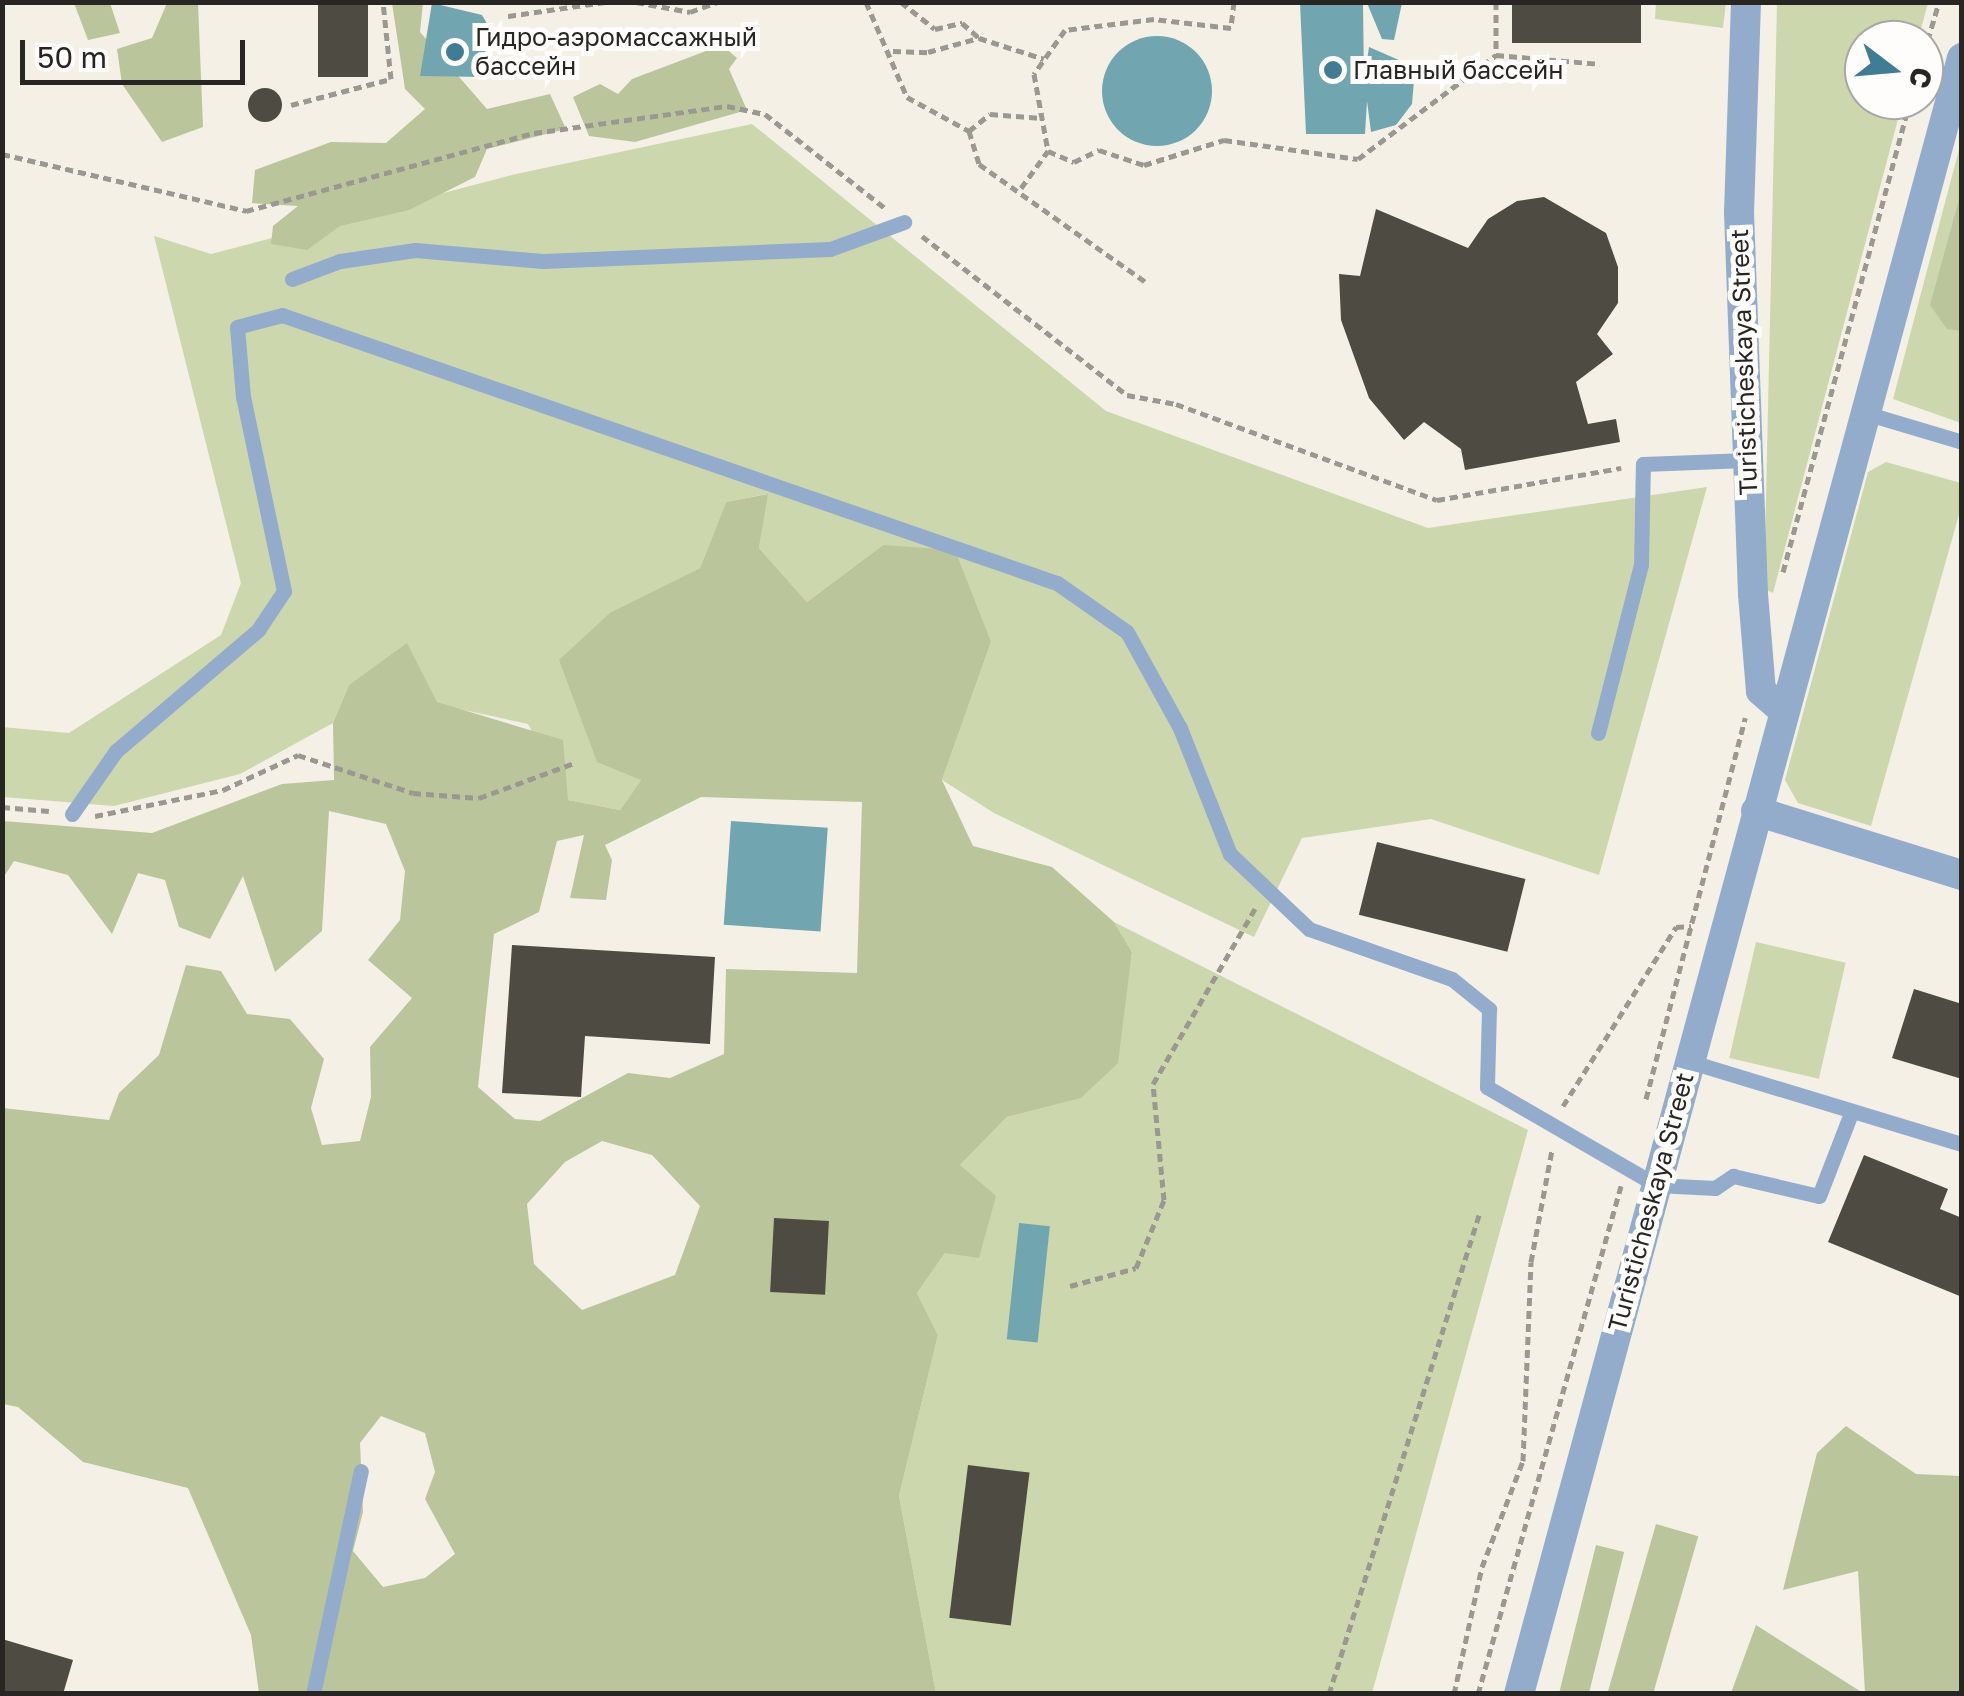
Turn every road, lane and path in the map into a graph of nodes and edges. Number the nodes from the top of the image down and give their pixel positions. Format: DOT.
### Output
graph roads {
  1 [pos="383,2"];
  2 [pos="605,2"];
  3 [pos="636,2"];
  4 [pos="718,2"];
  5 [pos="866,2"];
  6 [pos="901,2"];
  7 [pos="1234,2"];
  8 [pos="1496,2"];
  9 [pos="1746,2"];
  10 [pos="508,16"];
  11 [pos="979,38"];
  12 [pos="893,52"];
  13 [pos="1496,55"];
  14 [pos="1962,58"];
  15 [pos="1044,59"];
  16 [pos="1600,64"];
  17 [pos="292,105"];
  18 [pos="1042,118"];
  19 [pos="1905,120"];
  20 [pos="969,131"];
  21 [pos="1048,151"];
  22 [pos="2,154"];
  23 [pos="1022,188"];
  24 [pos="904,222"];
  25 [pos="292,279"];
  26 [pos="1147,282"];
  27 [pos="1865,413"];
  28 [pos="1962,442"];
  29 [pos="1747,460"];
  30 [pos="1644,464"];
  31 [pos="1779,588"];
  32 [pos="1784,710"];
  33 [pos="1598,733"];
  34 [pos="574,763"];
  35 [pos="2,807"];
  36 [pos="1756,811"];
  37 [pos="72,814"];
  38 [pos="1962,875"];
  39 [pos="1267,889"];
  40 [pos="1691,926"];
  41 [pos="1688,1060"];
  42 [pos="1852,1113"];
  43 [pos="1556,1128"];
  44 [pos="1962,1144"];
  45 [pos="1656,1185"];
  46 [pos="1479,1215"];
  47 [pos="1070,1286"];
  48 [pos="361,1471"];
  49 [pos="314,1694"];
  50 [pos="1330,1694"];
  51 [pos="1454,1694"];
  52 [pos="1519,1694"];
  1 -- 17 [label="path"];
  2 -- 10 [label="path"];
  3 -- 4 [label="path"];
  5 -- 12 [label="path"];
  6 -- 11 [label="path"];
  7 -- 15 [label="path"];
  8 -- 13 [label="path"];
  9 -- 29 [label="street, Turisticheskaya Street"];
  11 -- 12 [label="path"];
  11 -- 15 [label="path"];
  12 -- 20 [label="path"];
  13 -- 16 [label="path"];
  13 -- 21 [label="path"];
  14 -- 27 [label="street, Turisticheskaya Street"];
  15 -- 18 [label="path"];
  18 -- 20 [label="path"];
  18 -- 21 [label="path"];
  19 -- 31 [label="path"];
  20 -- 23 [label="path"];
  21 -- 23 [label="path"];
  22 -- 24 [label="path"];
  23 -- 26 [label="path"];
  24 -- 25 [label="lane"];
  24 -- 30 [label="path"];
  27 -- 28 [label="lane"];
  27 -- 32 [label="street, Turisticheskaya Street"];
  29 -- 30 [label="lane"];
  29 -- 32 [label="street, Turisticheskaya Street"];
  30 -- 33 [label="lane"];
  32 -- 36 [label="street, Turisticheskaya Street"];
  34 -- 37 [label="path"];
  35 -- 37 [label="path"];
  36 -- 38 [label="street"];
  36 -- 41 [label="street, Turisticheskaya Street"];
  37 -- 39 [label="lane"];
  39 -- 43 [label="lane"];
  39 -- 47 [label="path"];
  40 -- 43 [label="path"];
  41 -- 42 [label="lane"];
  41 -- 45 [label="street, Turisticheskaya Street"];
  42 -- 44 [label="lane"];
  42 -- 45 [label="lane"];
  43 -- 45 [label="lane"];
  43 -- 51 [label="path"];
  45 -- 52 [label="street, Turisticheskaya Street"];
  46 -- 50 [label="path"];
  48 -- 49 [label="lane"];
}
